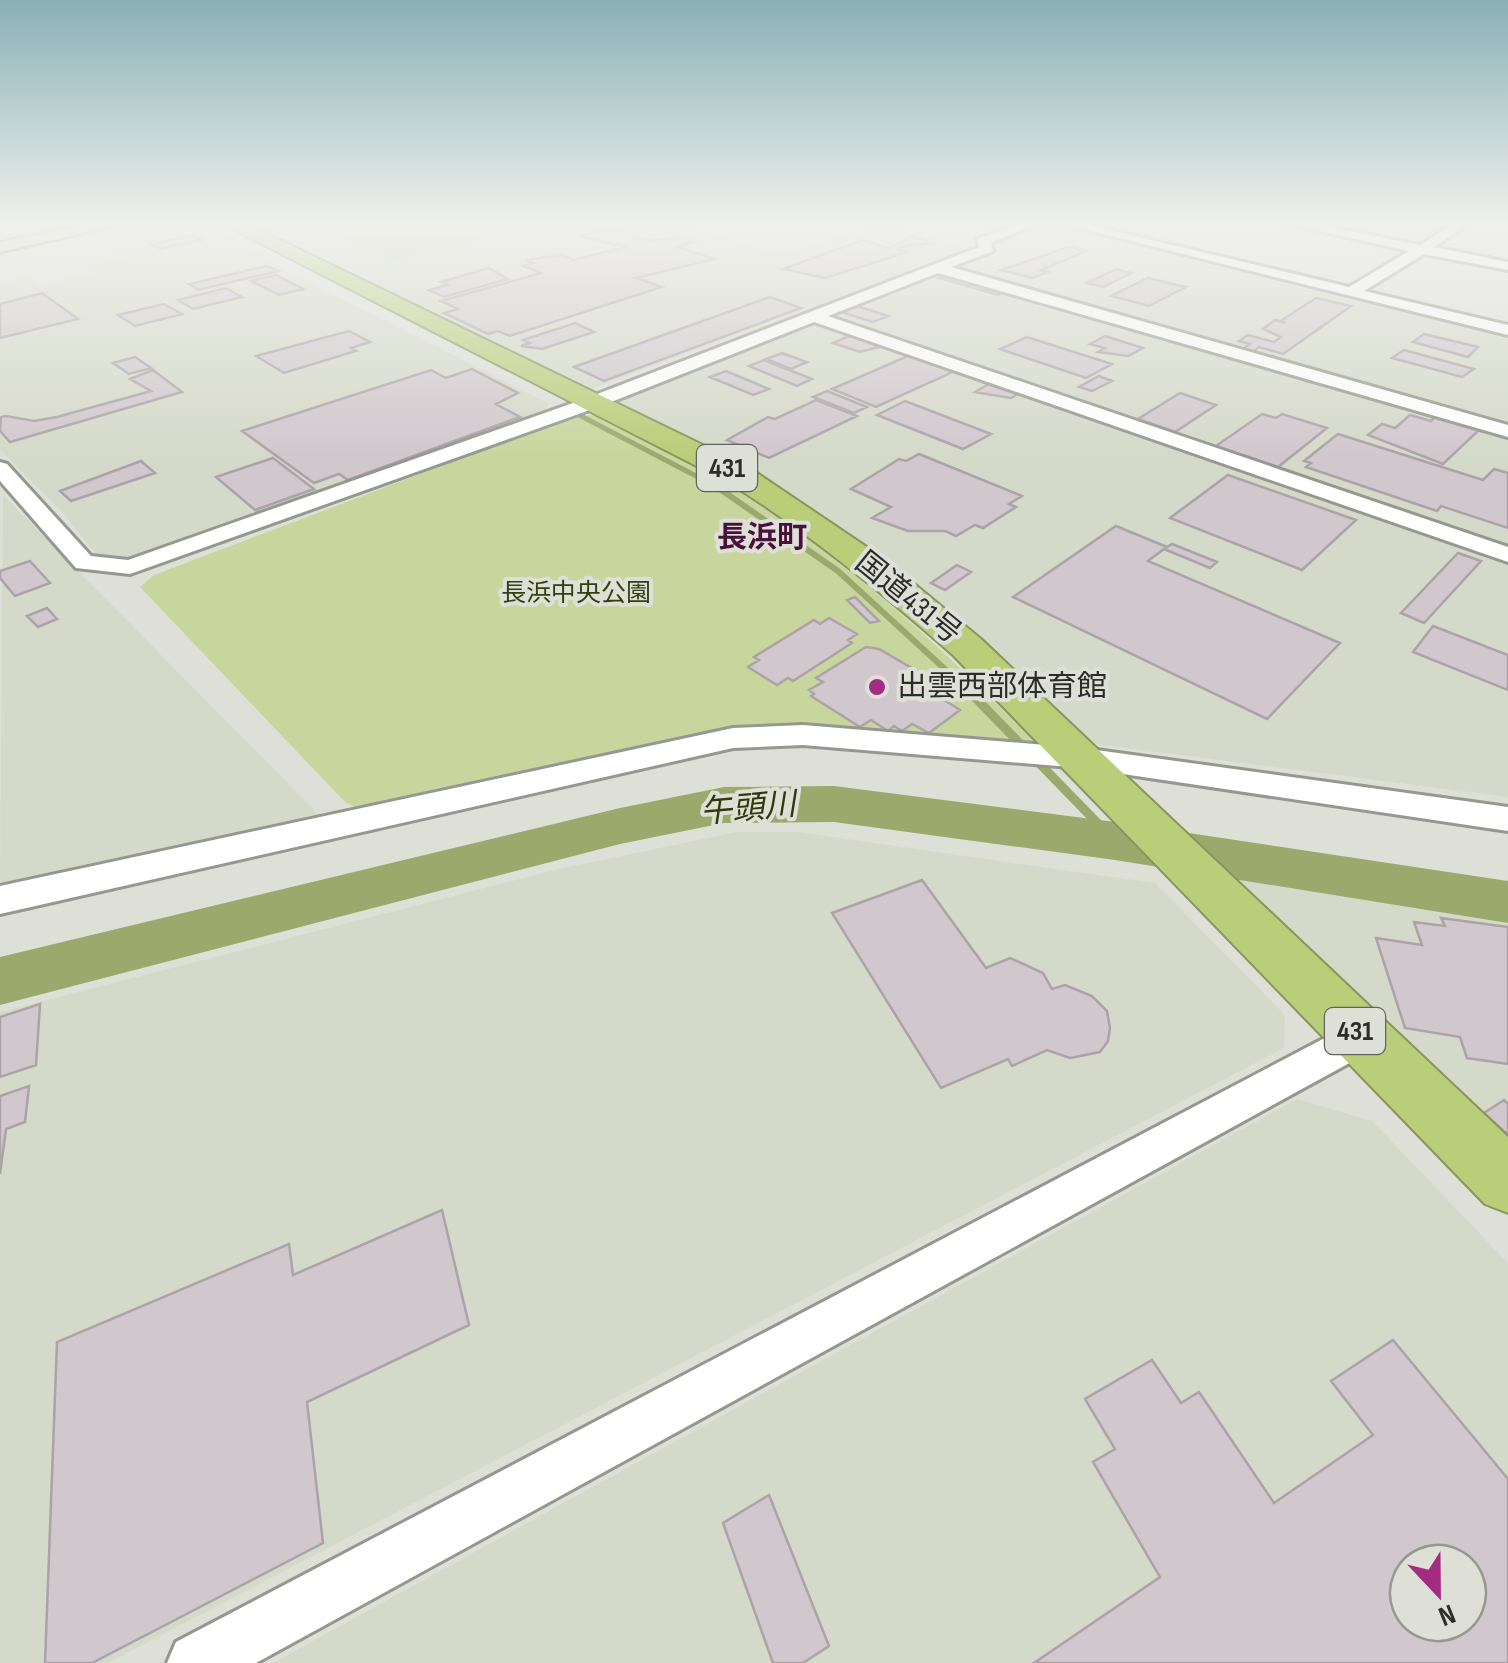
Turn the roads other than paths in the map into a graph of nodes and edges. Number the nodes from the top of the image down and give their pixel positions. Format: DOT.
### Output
graph roads {
  1 [pos="388,301"];
  2 [pos="853,301"];
  3 [pos="1052,301"];
  4 [pos="1387,301"];
  5 [pos="813,316"];
  6 [pos="1508,330"];
  7 [pos="594,402"];
  8 [pos="1508,431"];
  9 [pos="0,468"];
  10 [pos="1508,555"];
  11 [pos="1082,758"];
  12 [pos="1508,819"];
  13 [pos="0,900"];
  14 [pos="1361,1037"];
  15 [pos="1508,1181"];
  16 [pos="197,1663"];
  1 -- 7 [label="highway, 国道431号 / 431"];
  2 -- 5 [label="street"];
  3 -- 8 [label="street"];
  4 -- 6 [label="street"];
  5 -- 7 [label="street"];
  5 -- 10 [label="street"];
  7 -- 9 [label="street"];
  7 -- 11 [label="highway, 国道431号 / 431"];
  11 -- 12 [label="street"];
  11 -- 13 [label="street"];
  11 -- 14 [label="highway, 国道431号 / 431"];
  14 -- 15 [label="highway, 国道431号 / 431"];
  14 -- 16 [label="street"];
}
